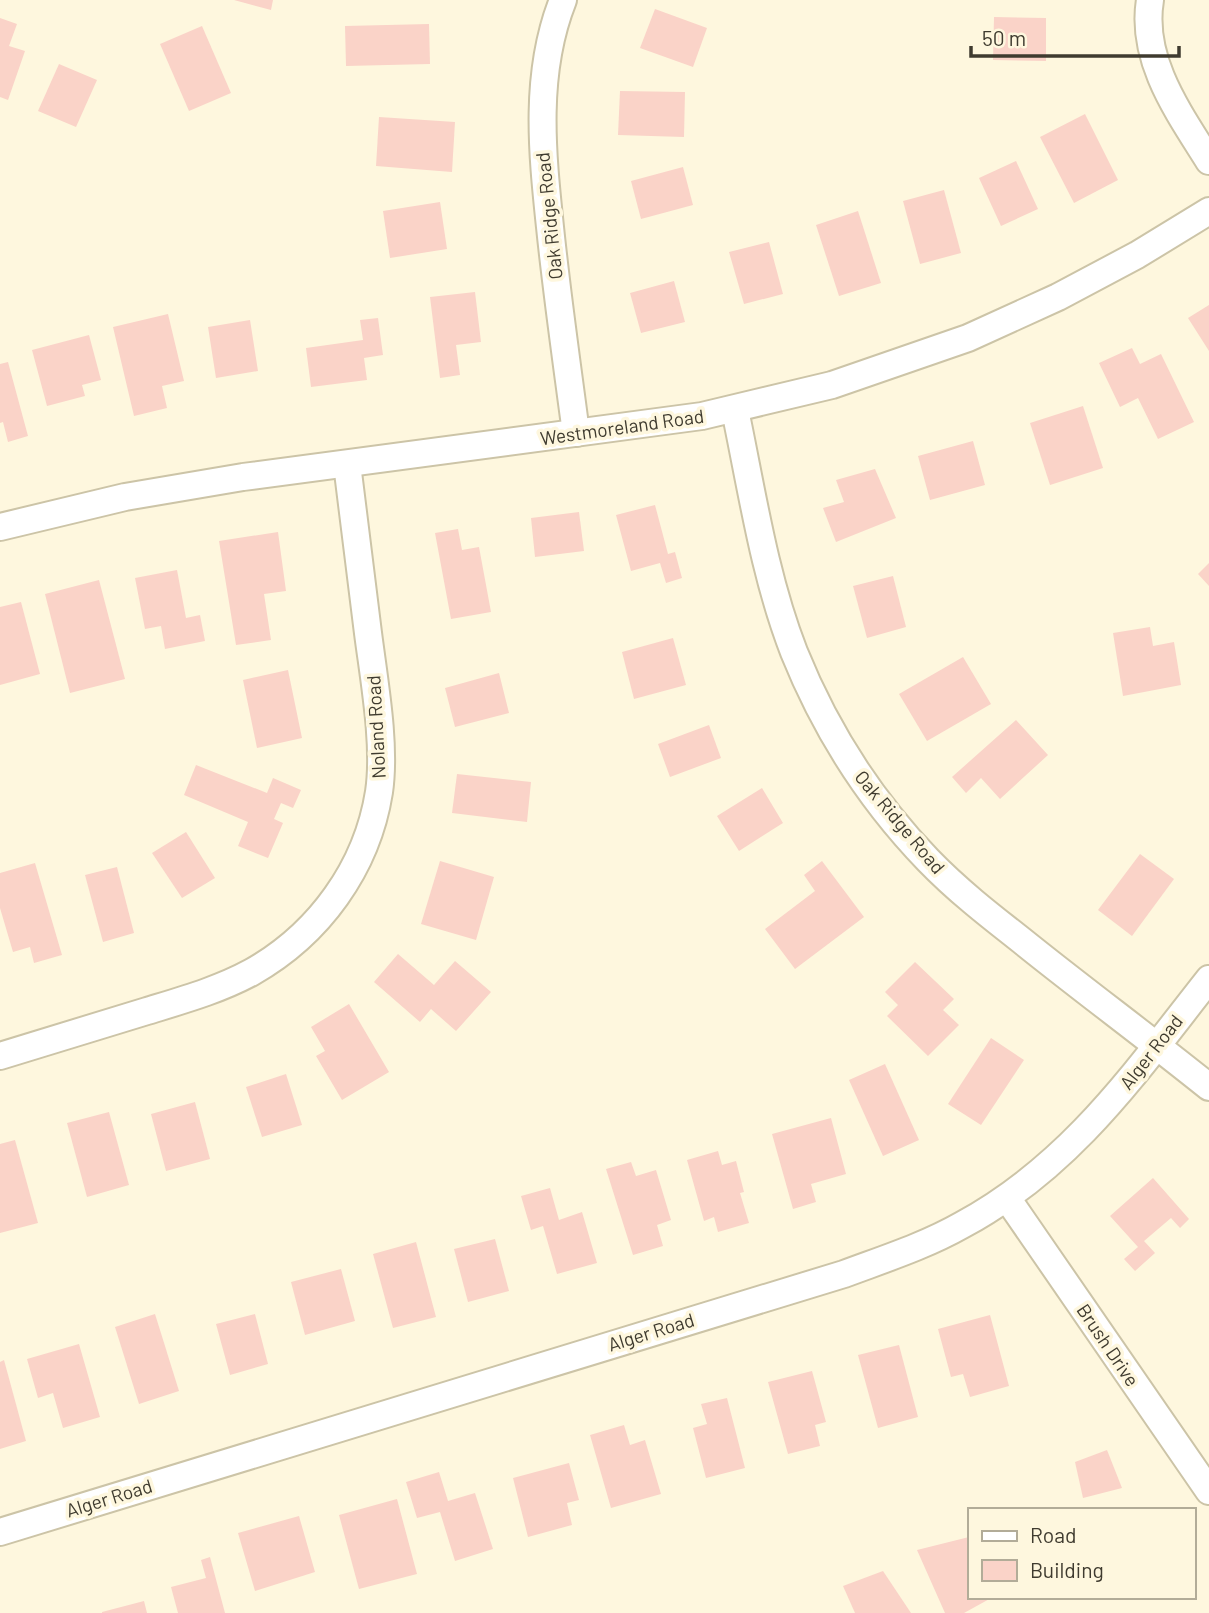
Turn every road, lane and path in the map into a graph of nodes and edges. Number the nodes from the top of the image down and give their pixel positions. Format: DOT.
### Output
graph roads {
  1 [pos="563,0"];
  2 [pos="1150,0"];
  3 [pos="1209,161"];
  4 [pos="1209,211"];
  5 [pos="735,410"];
  6 [pos="576,433"];
  7 [pos="346,464"];
  8 [pos="0,527"];
  9 [pos="1209,979"];
  10 [pos="1157,1045"];
  11 [pos="0,1056"];
  12 [pos="1209,1087"];
  13 [pos="1007,1198"];
  14 [pos="1209,1492"];
  15 [pos="0,1532"];
  1 -- 6 [label="street, Oak Ridge Road"];
  2 -- 3 [label="street"];
  4 -- 5 [label="street, Westmoreland Road"];
  5 -- 6 [label="street, Westmoreland Road"];
  5 -- 10 [label="street, Oak Ridge Road"];
  6 -- 7 [label="street, Westmoreland Road"];
  7 -- 8 [label="street, Westmoreland Road"];
  7 -- 11 [label="street, Noland Road"];
  9 -- 10 [label="street, Alger Road"];
  10 -- 12 [label="street, Oak Ridge Road"];
  10 -- 13 [label="street, Alger Road"];
  13 -- 14 [label="street, Brush Drive"];
  13 -- 15 [label="street, Alger Road"];
}
